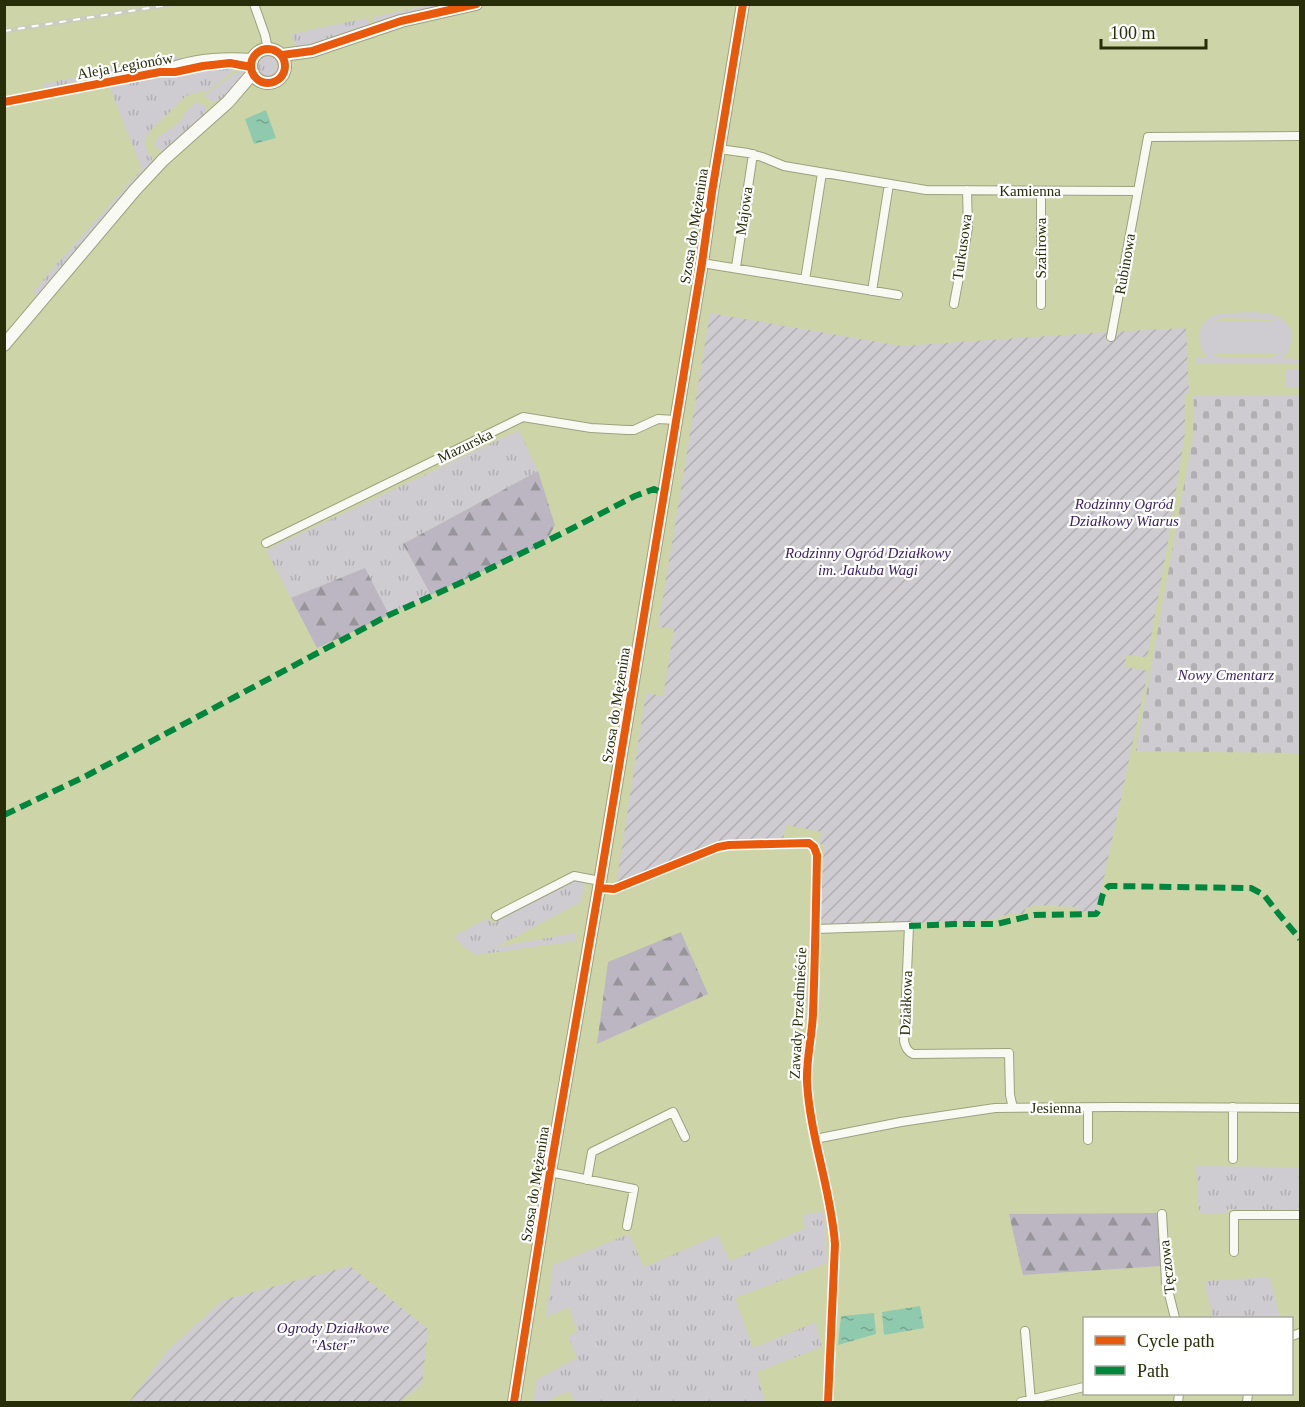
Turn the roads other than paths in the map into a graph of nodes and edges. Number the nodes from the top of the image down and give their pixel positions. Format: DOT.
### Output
graph roads {
  1 [pos="254,4"];
  2 [pos="476,4"];
  3 [pos="744,7"];
  4 [pos="268,49"];
  5 [pos="284,61"];
  6 [pos="254,70"];
  7 [pos="4,102"];
  8 [pos="1300,136"];
  9 [pos="719,149"];
  10 [pos="753,154"];
  11 [pos="822,173"];
  12 [pos="889,184"];
  13 [pos="967,190"];
  14 [pos="1041,191"];
  15 [pos="1138,191"];
  16 [pos="702,263"];
  17 [pos="736,267"];
  18 [pos="805,280"];
  19 [pos="872,291"];
  20 [pos="898,296"];
  21 [pos="954,304"];
  22 [pos="1041,305"];
  23 [pos="1111,337"];
  24 [pos="4,345"];
  25 [pos="676,420"];
  26 [pos="266,543"];
  27 [pos="600,884"];
  28 [pos="496,916"];
  29 [pos="816,929"];
  30 [pos="1233,1107"];
  31 [pos="1013,1108"];
  32 [pos="1088,1108"];
  33 [pos="1300,1108"];
  34 [pos="685,1137"];
  35 [pos="815,1139"];
  36 [pos="1088,1140"];
  37 [pos="1233,1159"];
  38 [pos="550,1172"];
  39 [pos="587,1180"];
  40 [pos="1162,1214"];
  41 [pos="1300,1215"];
  42 [pos="627,1226"];
  43 [pos="1234,1252"];
  44 [pos="1175,1317"];
  45 [pos="1025,1331"];
  46 [pos="1083,1387"];
  47 [pos="514,1402"];
  48 [pos="828,1402"];
  49 [pos="1021,1402"];
  50 [pos="1031,1402"];
  1 -- 4 [label="street"];
  2 -- 5 [label="main road"];
  3 -- 9 [label="main road, Szosa do Mężenina"];
  4 -- 5 [label="main road"];
  4 -- 6 [label="main road"];
  5 -- 6 [label="main road"];
  6 -- 7 [label="street, Aleja Legionów"];
  6 -- 24 [label="main road"];
  8 -- 15 [label="street"];
  9 -- 10 [label="street, Kamienna"];
  9 -- 16 [label="main road, Szosa do Mężenina"];
  10 -- 11 [label="street, Kamienna"];
  10 -- 17 [label="street, Majowa"];
  11 -- 12 [label="street, Kamienna"];
  11 -- 18 [label="street"];
  12 -- 13 [label="street, Kamienna"];
  12 -- 19 [label="street"];
  13 -- 14 [label="street, Kamienna"];
  13 -- 21 [label="street, Turkusowa"];
  14 -- 15 [label="street, Kamienna"];
  14 -- 22 [label="street, Szafirowa"];
  15 -- 23 [label="street, Rubinowa"];
  16 -- 17 [label="street"];
  16 -- 25 [label="main road, Szosa do Mężenina"];
  17 -- 18 [label="street"];
  18 -- 19 [label="street"];
  19 -- 20 [label="street"];
  25 -- 26 [label="street, Mazurska"];
  25 -- 27 [label="main road, Szosa do Mężenina"];
  27 -- 28 [label="street"];
  27 -- 29 [label="street, Zawady Przedmieście"];
  27 -- 38 [label="main road, Szosa do Mężenina"];
  29 -- 31 [label="street, Działkowa"];
  29 -- 35 [label="street, Zawady Przedmieście"];
  30 -- 32 [label="street, Jesienna"];
  30 -- 33 [label="street, Jesienna"];
  30 -- 37 [label="street"];
  31 -- 32 [label="street, Jesienna"];
  31 -- 35 [label="street, Jesienna"];
  32 -- 36 [label="street"];
  34 -- 39 [label="street"];
  35 -- 48 [label="street, Zawady Przedmieście"];
  38 -- 39 [label="street"];
  38 -- 47 [label="main road, Szosa do Mężenina"];
  39 -- 42 [label="street"];
  40 -- 44 [label="street, Tęczowa"];
  41 -- 43 [label="street"];
  45 -- 50 [label="street"];
  46 -- 50 [label="street"];
  49 -- 50 [label="street"];
}
